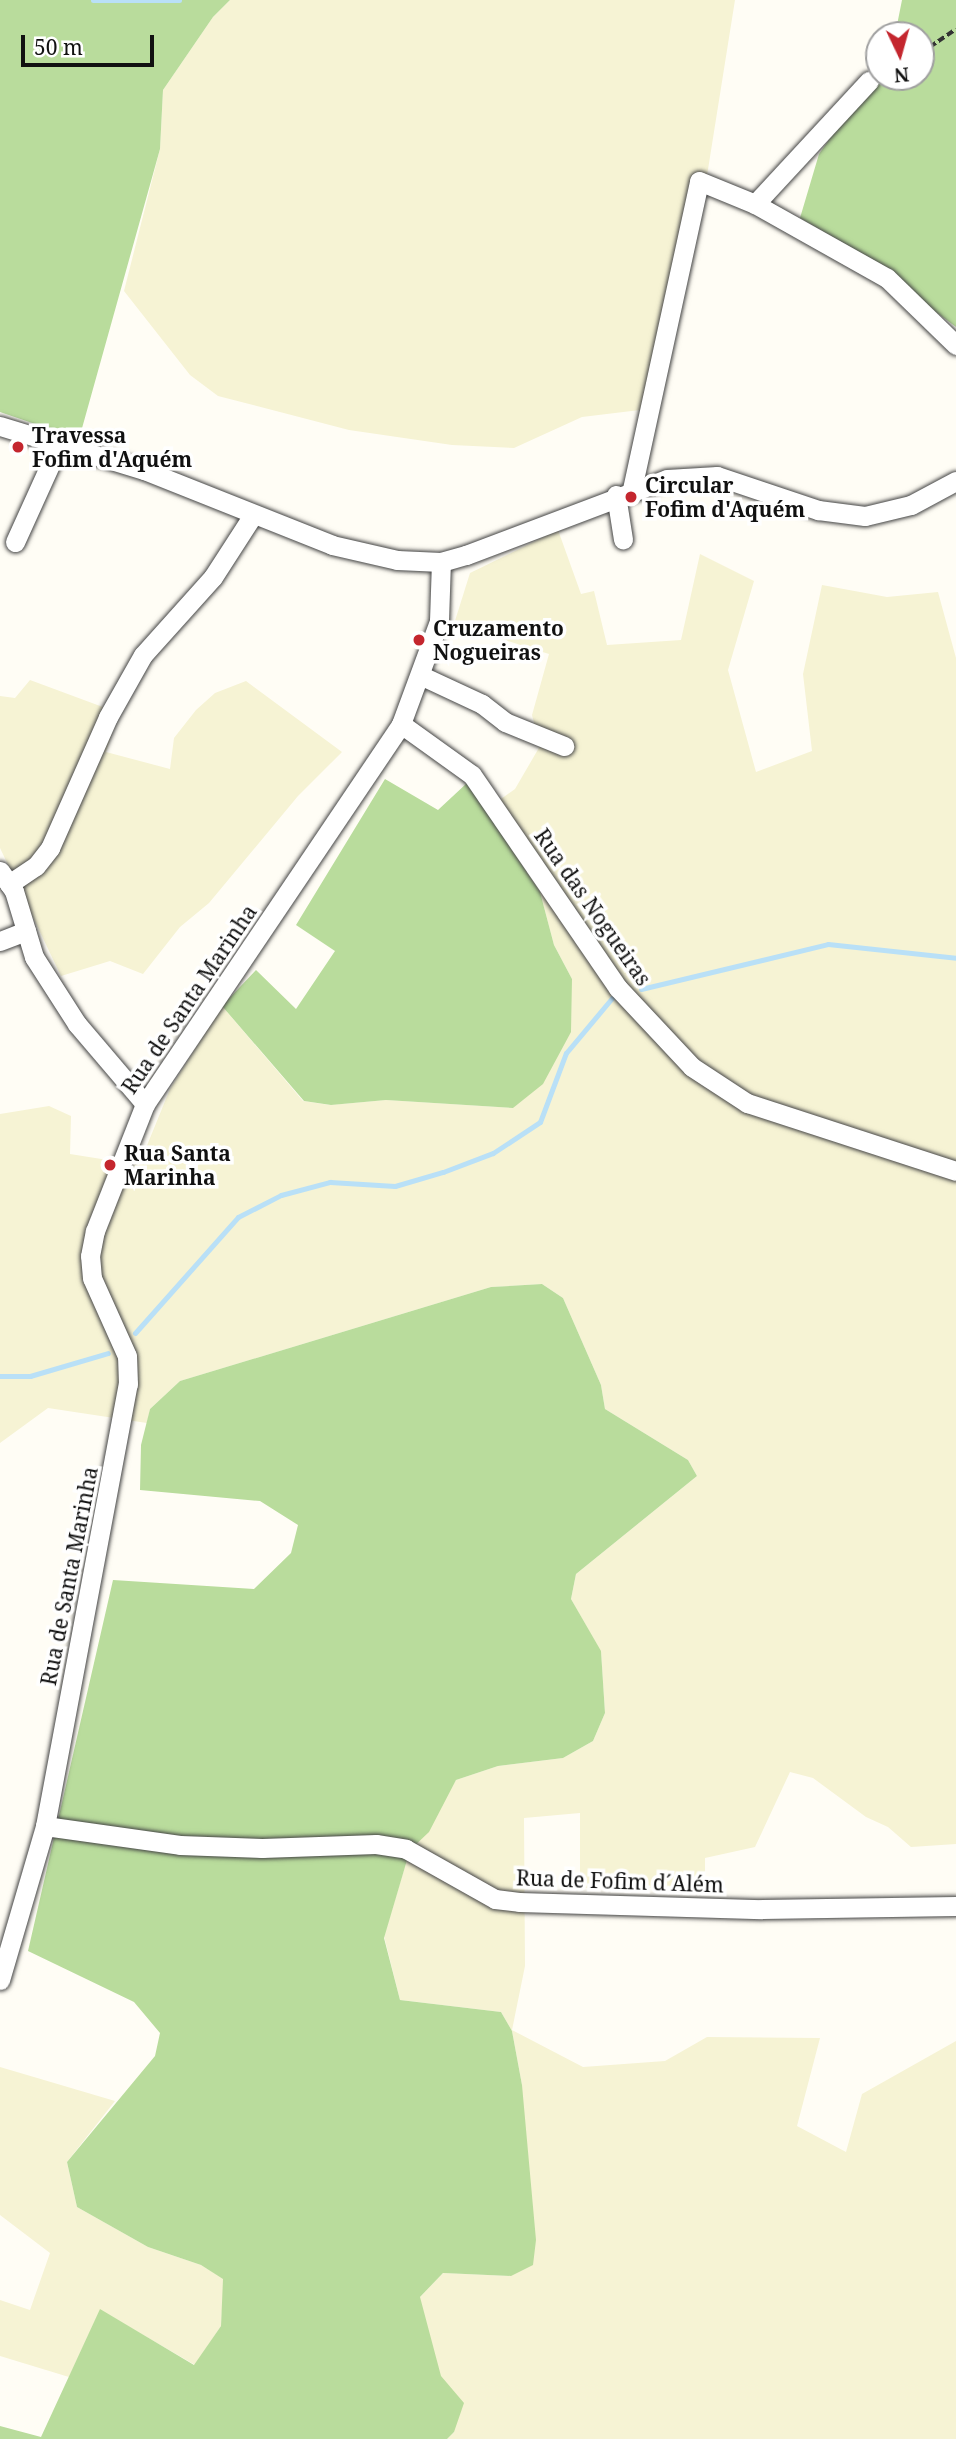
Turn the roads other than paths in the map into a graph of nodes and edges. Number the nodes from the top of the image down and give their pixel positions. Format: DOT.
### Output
graph roads {
  1 [pos="865,85"];
  2 [pos="755,204"];
  3 [pos="956,345"];
  4 [pos="0,426"];
  5 [pos="58,447"];
  6 [pos="956,481"];
  7 [pos="624,492"];
  8 [pos="253,516"];
  9 [pos="623,540"];
  10 [pos="15,542"];
  11 [pos="441,562"];
  12 [pos="422,676"];
  13 [pos="401,724"];
  14 [pos="564,746"];
  15 [pos="5,877"];
  16 [pos="26,931"];
  17 [pos="0,942"];
  18 [pos="145,1104"];
  19 [pos="956,1171"];
  20 [pos="45,1826"];
  21 [pos="956,1906"];
  22 [pos="0,1980"];
  1 -- 2 [label="street"];
  2 -- 3 [label="street"];
  2 -- 7 [label="street"];
  4 -- 5 [label="street"];
  5 -- 8 [label="street"];
  5 -- 10 [label="street"];
  6 -- 7 [label="street"];
  7 -- 9 [label="street"];
  7 -- 11 [label="street"];
  8 -- 11 [label="street"];
  8 -- 15 [label="street"];
  11 -- 12 [label="street, Rua de Santa Marinha"];
  12 -- 13 [label="street, Rua de Santa Marinha"];
  12 -- 14 [label="street"];
  13 -- 18 [label="street, Rua de Santa Marinha"];
  13 -- 19 [label="street, Rua das Nogueiras"];
  15 -- 16 [label="street"];
  16 -- 17 [label="street"];
  16 -- 18 [label="street"];
  18 -- 20 [label="street, Rua de Santa Marinha"];
  20 -- 21 [label="street, Rua de Fofim d´Além"];
  20 -- 22 [label="street, Rua de Santa Marinha"];
}
